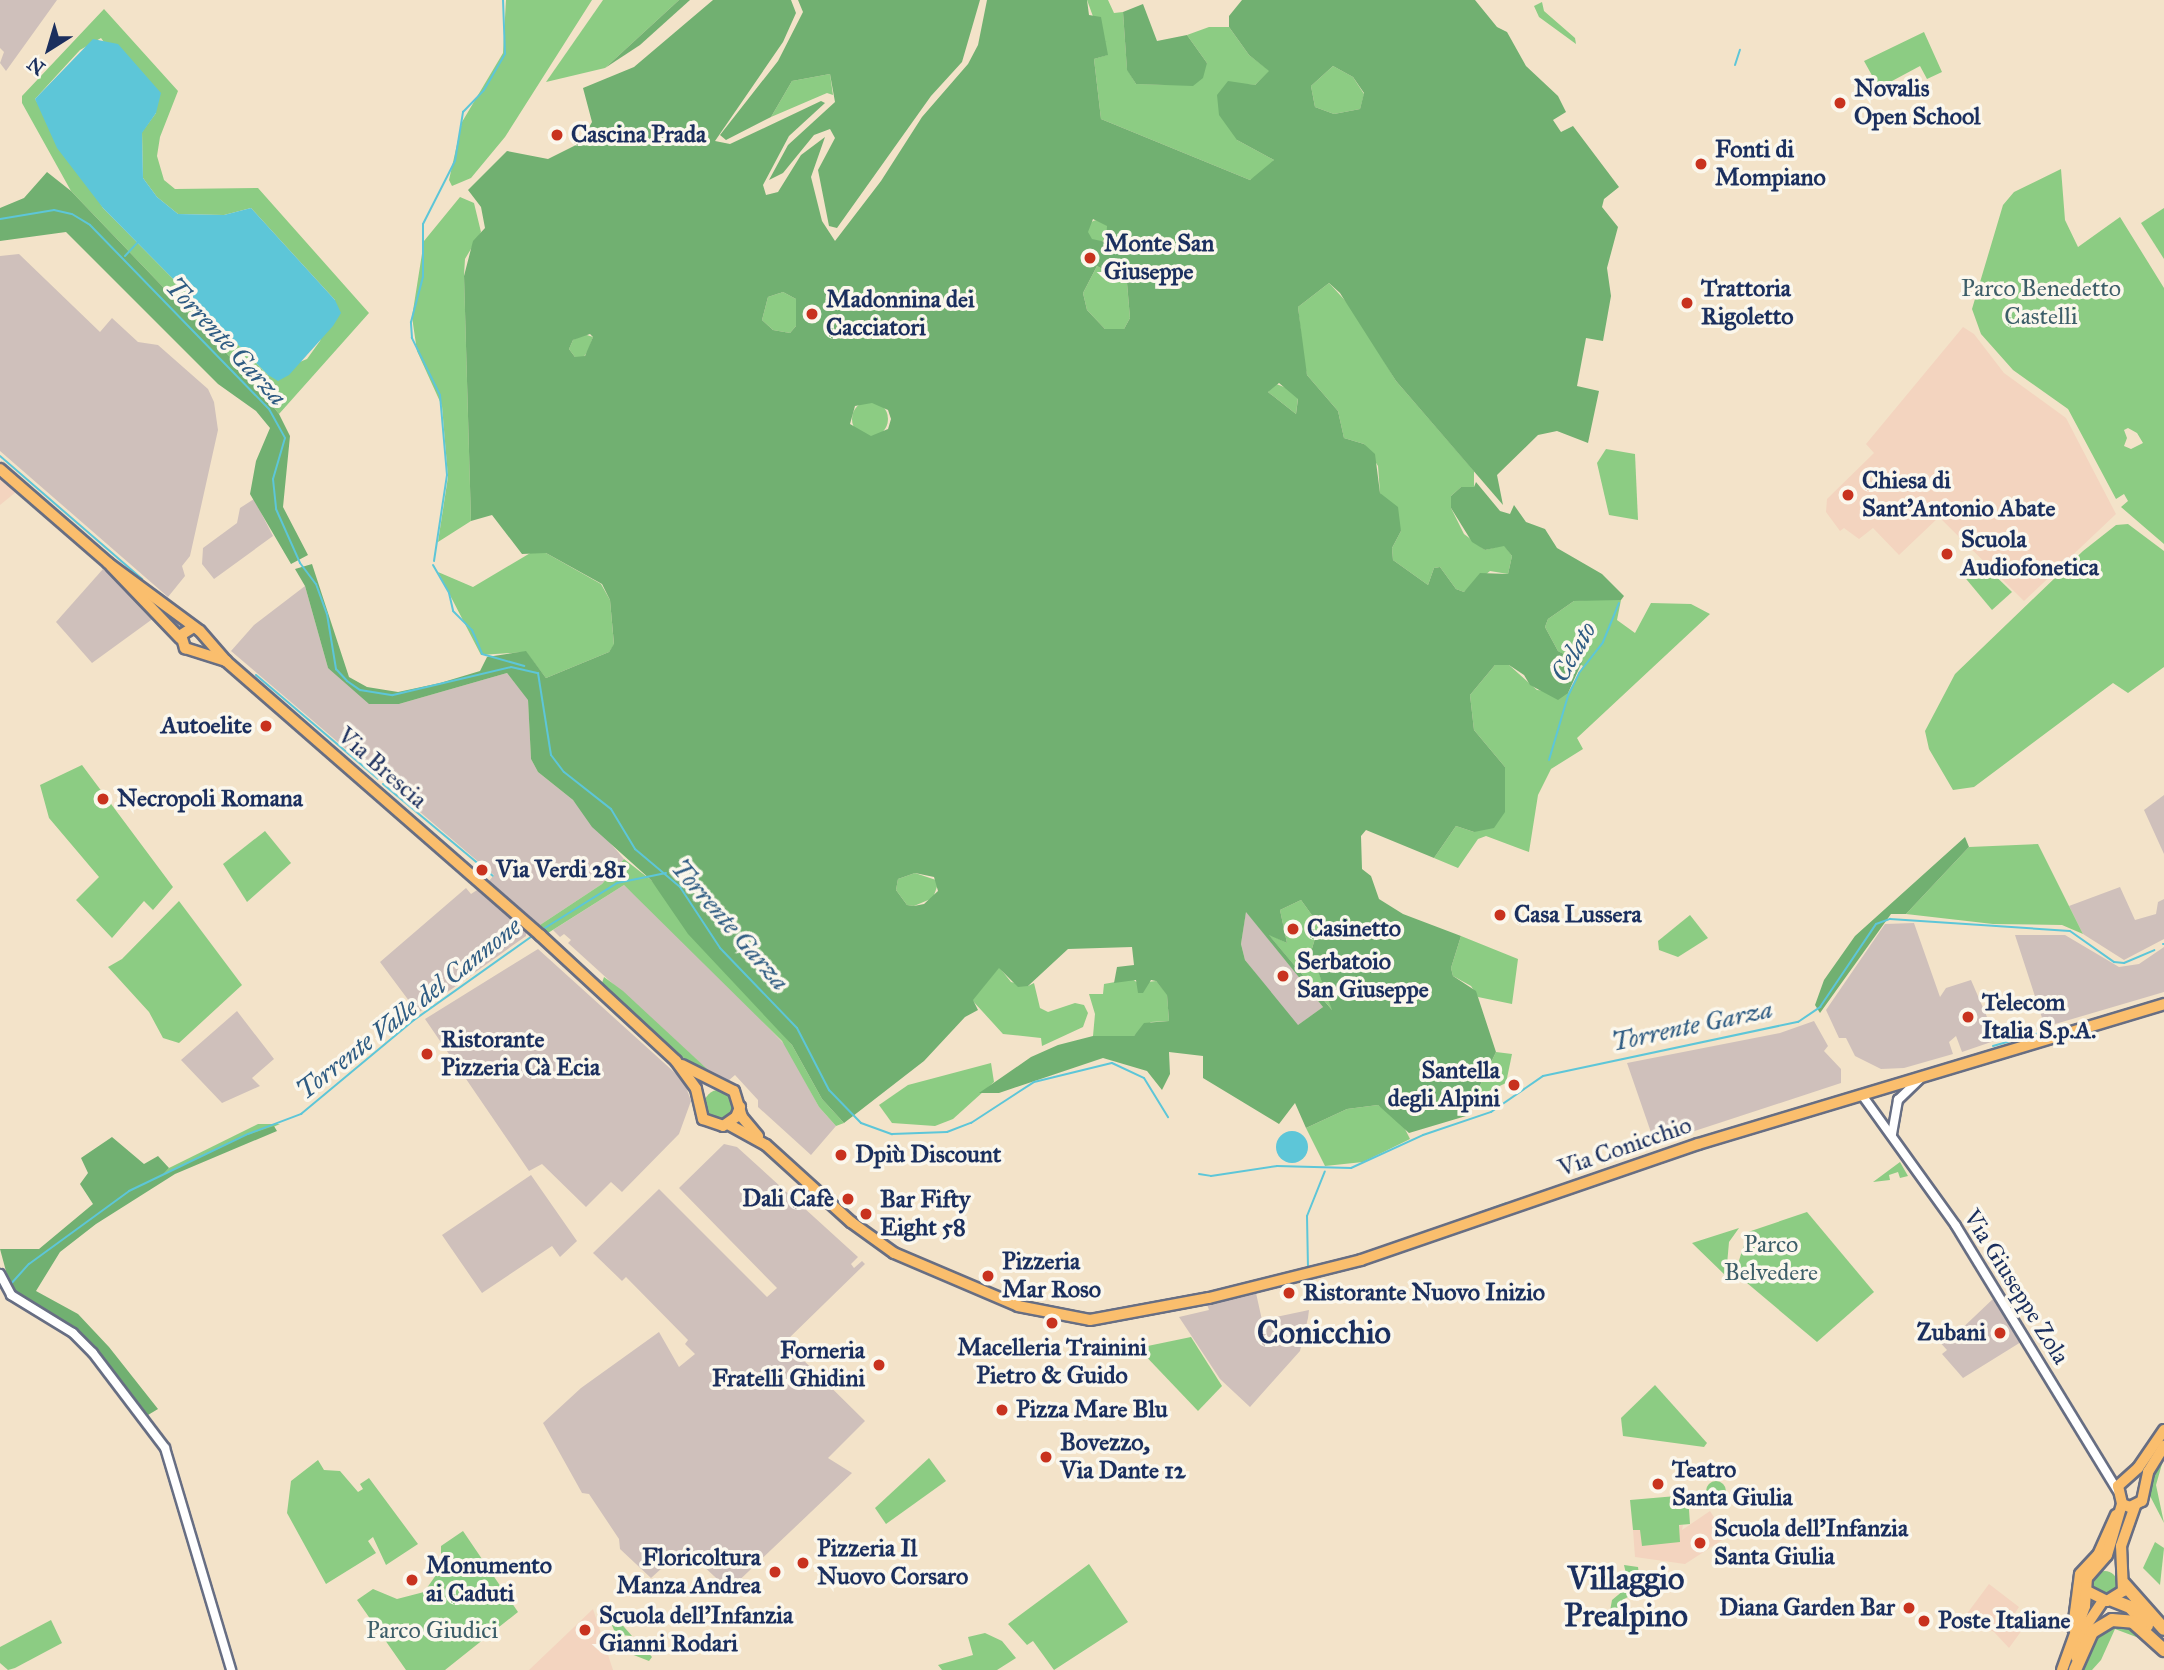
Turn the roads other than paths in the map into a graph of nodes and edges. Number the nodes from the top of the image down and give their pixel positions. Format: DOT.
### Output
graph roads {
  1 [pos="0,469"];
  2 [pos="108,563"];
  3 [pos="192,628"];
  4 [pos="203,636"];
  5 [pos="180,638"];
  6 [pos="193,651"];
  7 [pos="226,661"];
  8 [pos="2164,1004"];
  9 [pos="676,1061"];
  10 [pos="1921,1078"];
  11 [pos="715,1085"];
  12 [pos="1862,1094"];
  13 [pos="699,1100"];
  14 [pos="740,1107"];
  15 [pos="728,1124"];
  16 [pos="1894,1140"];
  17 [pos="766,1145"];
  18 [pos="0,1274"];
  19 [pos="2164,1430"];
  20 [pos="2164,1446"];
  21 [pos="2097,1459"];
  22 [pos="2126,1480"];
  23 [pos="2143,1489"];
  24 [pos="2117,1490"];
  25 [pos="2135,1506"];
  26 [pos="2121,1507"];
  27 [pos="2101,1564"];
  28 [pos="2120,1571"];
  29 [pos="2124,1584"];
  30 [pos="2089,1591"];
  31 [pos="2107,1601"];
  32 [pos="2164,1629"];
  33 [pos="2073,1632"];
  34 [pos="2164,1642"];
  35 [pos="2164,1650"];
  36 [pos="231,1670"];
  37 [pos="2062,1670"];
  38 [pos="2074,1670"];
  1 -- 2 [label="main road, Via Brescia"];
  2 -- 3 [label="main road, Via Brescia"];
  2 -- 5 [label="main road, Via Brescia"];
  3 -- 4 [label="main road, Via Brescia"];
  3 -- 5 [label="main road"];
  4 -- 6 [label="main road"];
  4 -- 7 [label="main road, Via Brescia"];
  5 -- 6 [label="main road, Via Brescia"];
  6 -- 7 [label="main road, Via Brescia"];
  7 -- 9 [label="main road, Via Brescia"];
  8 -- 10 [label="main road, Via Conicchio"];
  9 -- 11 [label="main road"];
  9 -- 13 [label="main road"];
  10 -- 12 [label="main road, Via Conicchio"];
  10 -- 16 [label="street"];
  11 -- 13 [label="main road"];
  11 -- 14 [label="main road"];
  12 -- 16 [label="street, Via Giuseppe Zola"];
  12 -- 17 [label="main road, Via Conicchio"];
  13 -- 15 [label="main road"];
  14 -- 15 [label="main road"];
  14 -- 17 [label="main road"];
  15 -- 17 [label="main road"];
  16 -- 21 [label="street, Via Giuseppe Zola"];
  18 -- 36 [label="street"];
  19 -- 22 [label="main road"];
  20 -- 23 [label="main road"];
  21 -- 22 [label="street, Via Giuseppe Zola"];
  21 -- 24 [label="street, Via Giuseppe Zola"];
  22 -- 23 [label="main road"];
  22 -- 24 [label="main road"];
  23 -- 25 [label="main road"];
  24 -- 26 [label="main road"];
  25 -- 26 [label="main road"];
  25 -- 28 [label="main road"];
  26 -- 27 [label="main road"];
  26 -- 33 [label="main road"];
  27 -- 28 [label="main road"];
  27 -- 30 [label="main road"];
  28 -- 29 [label="main road"];
  29 -- 31 [label="main road"];
  29 -- 32 [label="highway"];
  30 -- 31 [label="main road"];
  30 -- 33 [label="main road"];
  31 -- 34 [label="highway"];
  31 -- 38 [label="main road"];
  33 -- 37 [label="main road"];
  35 -- 38 [label="highway"];
}
